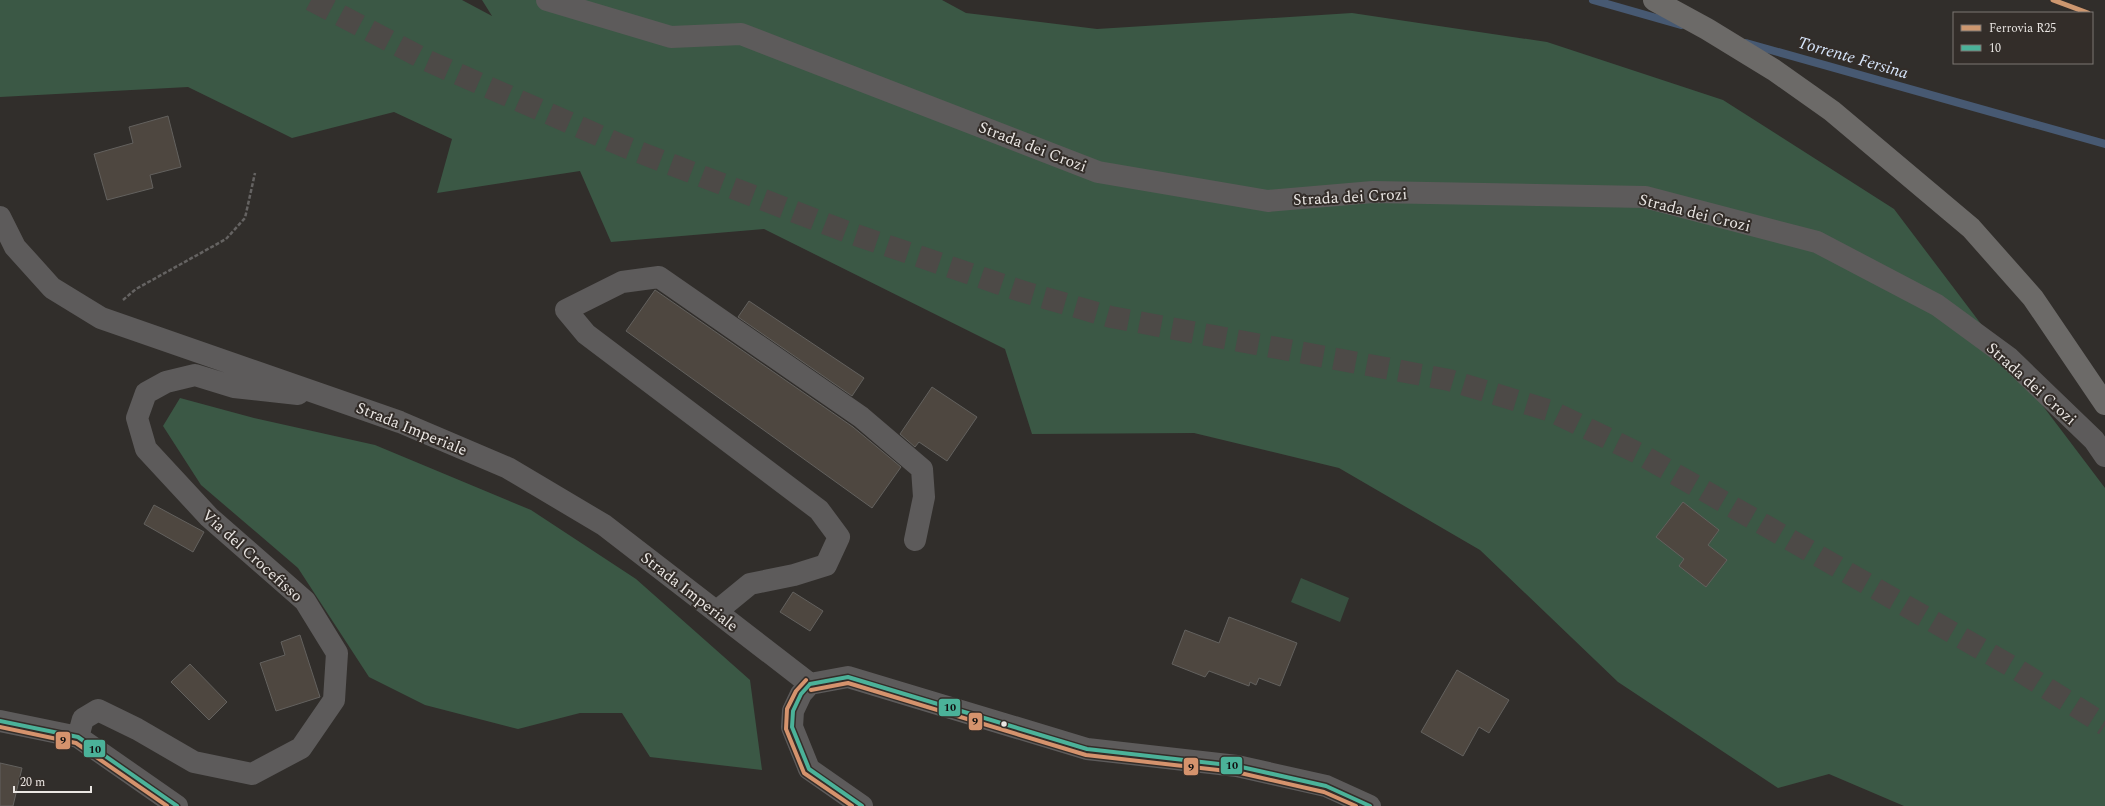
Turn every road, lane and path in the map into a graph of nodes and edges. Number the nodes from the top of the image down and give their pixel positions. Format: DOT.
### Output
graph roads {
  1 [pos="547,0"];
  2 [pos="1654,0"];
  3 [pos="255,173"];
  4 [pos="0,217"];
  5 [pos="101,318"];
  6 [pos="330,396"];
  7 [pos="2105,404"];
  8 [pos="2105,456"];
  9 [pos="915,540"];
  10 [pos="716,612"];
  11 [pos="810,684"];
  12 [pos="0,721"];
  13 [pos="78,737"];
  14 [pos="177,806"];
  15 [pos="862,806"];
  16 [pos="1370,806"];
  1 -- 8 [label="street, Strada dei Crozi"];
  2 -- 7 [label="highway"];
  3 -- 5 [label="path"];
  4 -- 5 [label="street, Strada Imperiale"];
  5 -- 6 [label="street, Strada Imperiale"];
  6 -- 10 [label="street, Strada Imperiale"];
  6 -- 13 [label="street, Via del Crocefisso"];
  9 -- 10 [label="street"];
  10 -- 11 [label="street, Strada Imperiale"];
  11 -- 15 [label="street"];
  11 -- 16 [label="street"];
  12 -- 13 [label="street"];
  13 -- 14 [label="street"];
}
